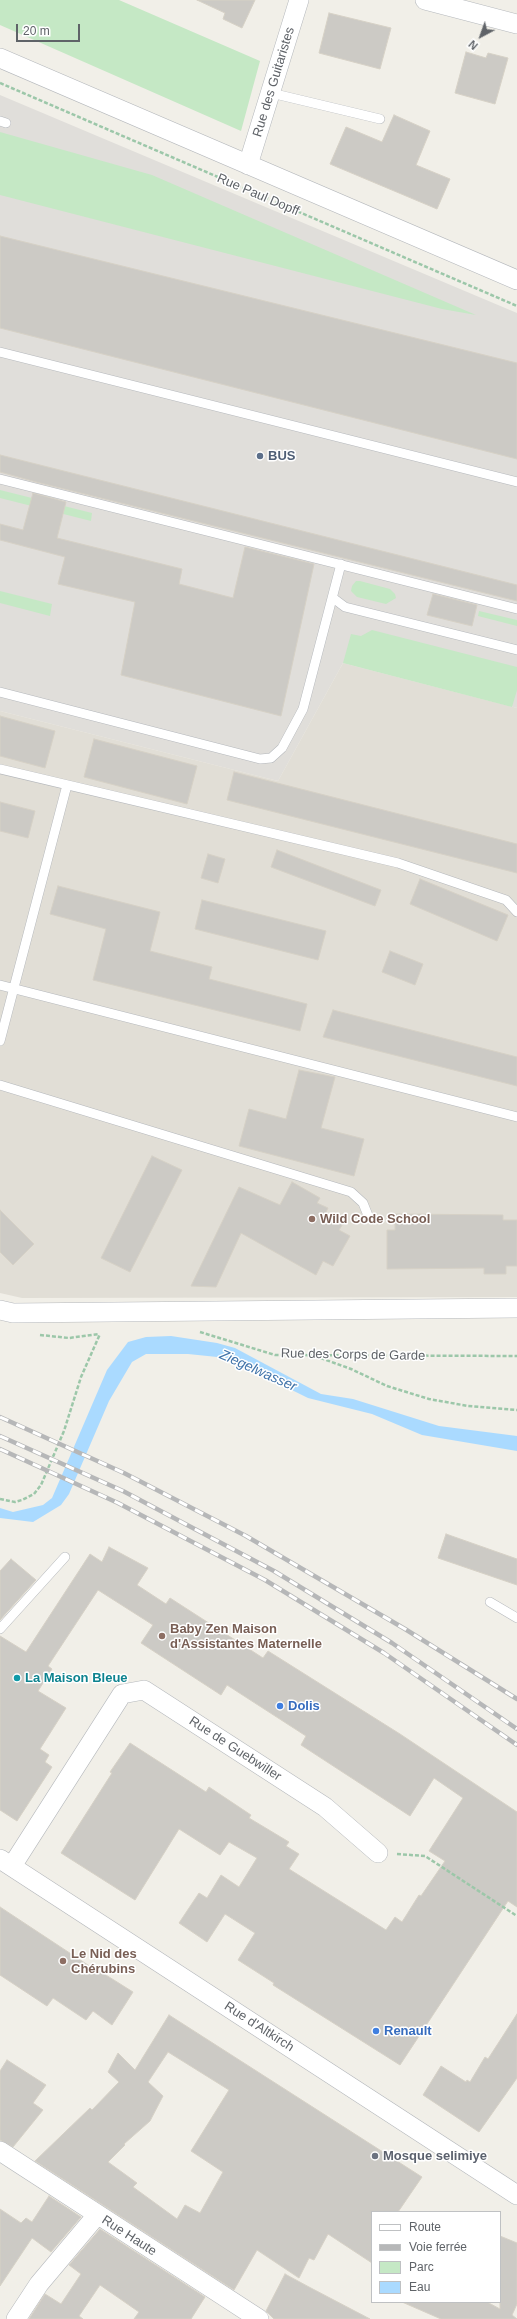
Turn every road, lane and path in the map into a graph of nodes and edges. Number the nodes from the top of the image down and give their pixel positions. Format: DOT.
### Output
graph roads {
  1 [pos="299,0"];
  2 [pos="425,0"];
  3 [pos="517,24"];
  4 [pos="0,58"];
  5 [pos="0,84"];
  6 [pos="271,93"];
  7 [pos="380,119"];
  8 [pos="248,165"];
  9 [pos="517,280"];
  10 [pos="517,306"];
  11 [pos="0,352"];
  12 [pos="0,478"];
  13 [pos="517,482"];
  14 [pos="341,564"];
  15 [pos="333,598"];
  16 [pos="517,609"];
  17 [pos="517,650"];
  18 [pos="0,692"];
  19 [pos="0,769"];
  20 [pos="68,785"];
  21 [pos="517,912"];
  22 [pos="0,985"];
  23 [pos="15,989"];
  24 [pos="0,1041"];
  25 [pos="0,1085"];
  26 [pos="517,1117"];
  27 [pos="369,1218"];
  28 [pos="517,1308"];
  29 [pos="0,1310"];
  30 [pos="197,1332"];
  31 [pos="100,1334"];
  32 [pos="107,1334"];
  33 [pos="38,1335"];
  34 [pos="313,1355"];
  35 [pos="517,1356"];
  36 [pos="517,1410"];
  37 [pos="0,1499"];
  38 [pos="65,1557"];
  39 [pos="490,1602"];
  40 [pos="517,1618"];
  41 [pos="0,1629"];
  42 [pos="378,1854"];
  43 [pos="6,1863"];
  44 [pos="517,1916"];
  45 [pos="0,2151"];
  46 [pos="517,2195"];
  47 [pos="97,2215"];
  48 [pos="16,2319"];
  49 [pos="259,2319"];
  1 -- 6 [label="street, Rue des Guitaristes"];
  2 -- 3 [label="street"];
  4 -- 8 [label="street, Rue Paul Dopff"];
  5 -- 10 [label="path, Rue Paul Dopff"];
  6 -- 7 [label="lane"];
  6 -- 8 [label="street, Rue des Guitaristes"];
  8 -- 9 [label="street, Rue Paul Dopff"];
  11 -- 13 [label="lane"];
  12 -- 14 [label="lane"];
  14 -- 15 [label="lane"];
  14 -- 16 [label="lane"];
  15 -- 17 [label="lane"];
  15 -- 18 [label="lane"];
  19 -- 20 [label="lane"];
  20 -- 21 [label="lane"];
  20 -- 23 [label="lane"];
  22 -- 23 [label="lane"];
  23 -- 24 [label="lane"];
  23 -- 26 [label="lane"];
  25 -- 27 [label="lane"];
  28 -- 29 [label="street"];
  30 -- 34 [label="path, Rue des Corps de Garde"];
  31 -- 32 [label="path"];
  31 -- 33 [label="path"];
  31 -- 37 [label="path"];
  34 -- 35 [label="path, Rue des Corps de Garde"];
  34 -- 36 [label="path"];
  38 -- 41 [label="lane"];
  39 -- 40 [label="lane"];
  42 -- 43 [label="street, Rue de Guebwiller"];
  42 -- 44 [label="path"];
  43 -- 46 [label="street, Rue d'Altkirch"];
  45 -- 47 [label="street, Rue Haute"];
  47 -- 48 [label="street"];
  47 -- 49 [label="street, Rue Haute"];
}
